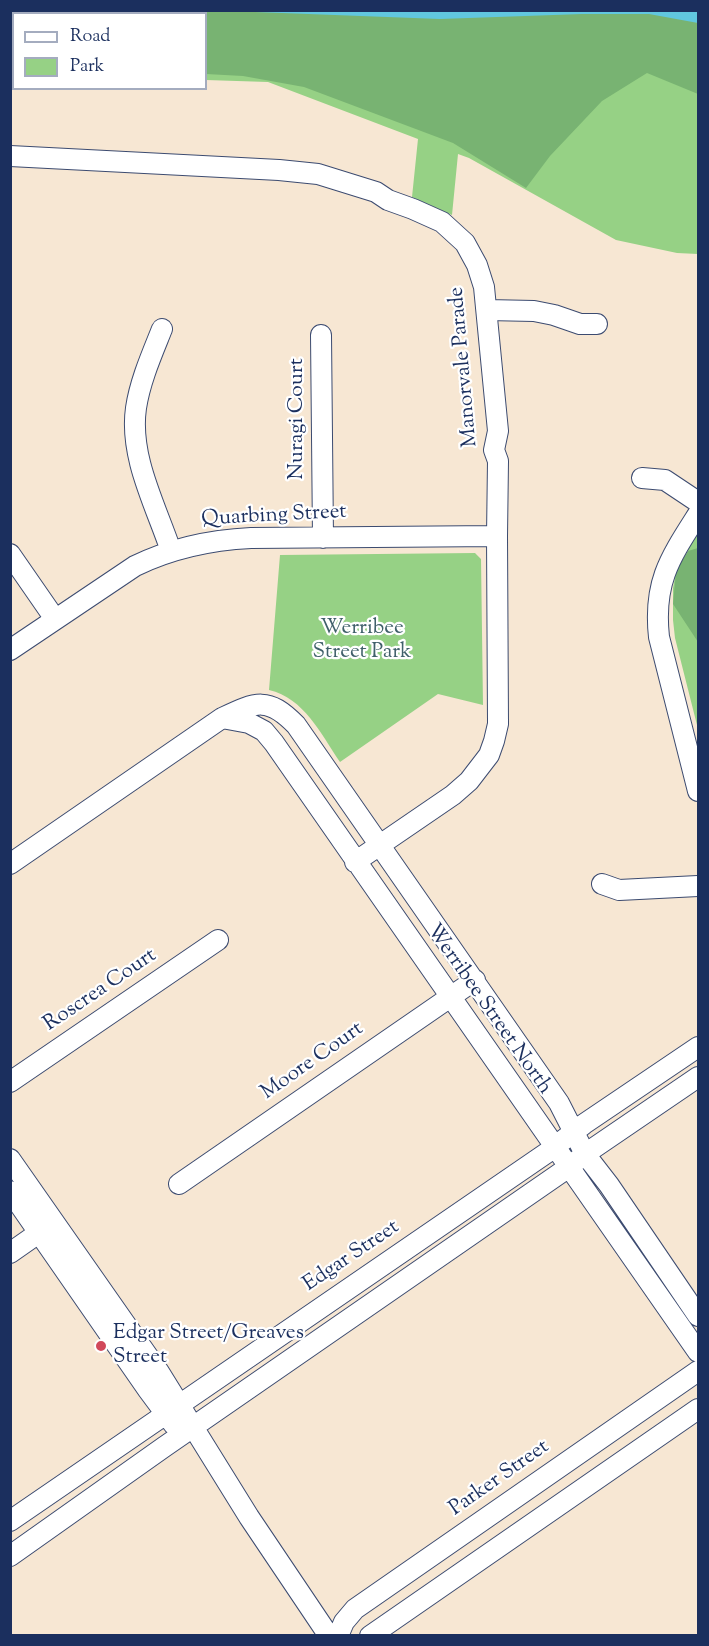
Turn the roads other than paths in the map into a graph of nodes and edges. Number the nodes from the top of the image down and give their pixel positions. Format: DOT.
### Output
graph roads {
  1 [pos="10,156"];
  2 [pos="487,310"];
  3 [pos="597,324"];
  4 [pos="162,329"];
  5 [pos="321,335"];
  6 [pos="642,478"];
  7 [pos="699,502"];
  8 [pos="699,514"];
  9 [pos="497,536"];
  10 [pos="323,538"];
  11 [pos="171,551"];
  12 [pos="10,554"];
  13 [pos="55,619"];
  14 [pos="10,650"];
  15 [pos="222,718"];
  16 [pos="699,791"];
  17 [pos="381,845"];
  18 [pos="355,862"];
  19 [pos="10,864"];
  20 [pos="602,884"];
  21 [pos="699,886"];
  22 [pos="218,940"];
  23 [pos="475,980"];
  24 [pos="449,997"];
  25 [pos="699,1047"];
  26 [pos="699,1077"];
  27 [pos="10,1082"];
  28 [pos="574,1132"];
  29 [pos="554,1147"];
  30 [pos="585,1154"];
  31 [pos="10,1159"];
  32 [pos="569,1167"];
  33 [pos="179,1184"];
  34 [pos="10,1191"];
  35 [pos="47,1227"];
  36 [pos="10,1253"];
  37 [pos="699,1316"];
  38 [pos="699,1352"];
  39 [pos="699,1371"];
  40 [pos="699,1409"];
  41 [pos="173,1410"];
  42 [pos="188,1431"];
  43 [pos="32,1506"];
  44 [pos="10,1521"];
  45 [pos="50,1528"];
  46 [pos="10,1556"];
  47 [pos="329,1635"];
  48 [pos="338,1635"];
  49 [pos="370,1635"];
  1 -- 2 [label="street, Manorvale Parade"];
  2 -- 3 [label="street"];
  2 -- 9 [label="street, Manorvale Parade"];
  4 -- 11 [label="street"];
  5 -- 10 [label="street, Nuragi Court"];
  6 -- 7 [label="street"];
  8 -- 16 [label="street"];
  9 -- 10 [label="street, Quarbing Street"];
  9 -- 17 [label="street, Manorvale Parade"];
  10 -- 11 [label="street, Quarbing Street"];
  11 -- 13 [label="street, Quarbing Street"];
  12 -- 13 [label="street"];
  13 -- 14 [label="street, Quarbing Street"];
  15 -- 17 [label="street, Werribee Street North"];
  15 -- 18 [label="street, Werribee Street North"];
  15 -- 19 [label="street, Werribee Street North"];
  17 -- 18 [label="street, Manorvale Parade"];
  17 -- 23 [label="street, Werribee Street North"];
  18 -- 24 [label="street, Werribee Street North"];
  20 -- 21 [label="street"];
  22 -- 27 [label="street, Roscrea Court"];
  23 -- 24 [label="street, Moore Court"];
  23 -- 28 [label="street, Werribee Street North"];
  24 -- 29 [label="street, Werribee Street North"];
  24 -- 33 [label="street, Moore Court"];
  25 -- 28 [label="street, Edgar Street"];
  26 -- 30 [label="street"];
  28 -- 29 [label="street, Edgar Street"];
  28 -- 30 [label="street, Werribee Street North"];
  29 -- 32 [label="street, Werribee Street North"];
  29 -- 41 [label="street, Edgar Street"];
  30 -- 32 [label="street"];
  30 -- 37 [label="street, Werribee Street North"];
  31 -- 35 [label="street"];
  32 -- 38 [label="street, Werribee Street North"];
  32 -- 42 [label="street"];
  34 -- 35 [label="street"];
  35 -- 36 [label="street"];
  35 -- 41 [label="street"];
  39 -- 48 [label="street, Parker Street"];
  40 -- 49 [label="street"];
  41 -- 42 [label="street"];
  41 -- 43 [label="street, Edgar Street"];
  42 -- 45 [label="street"];
  42 -- 47 [label="street"];
  43 -- 44 [label="street, Edgar Street"];
  43 -- 45 [label="street"];
  45 -- 46 [label="street"];
}
